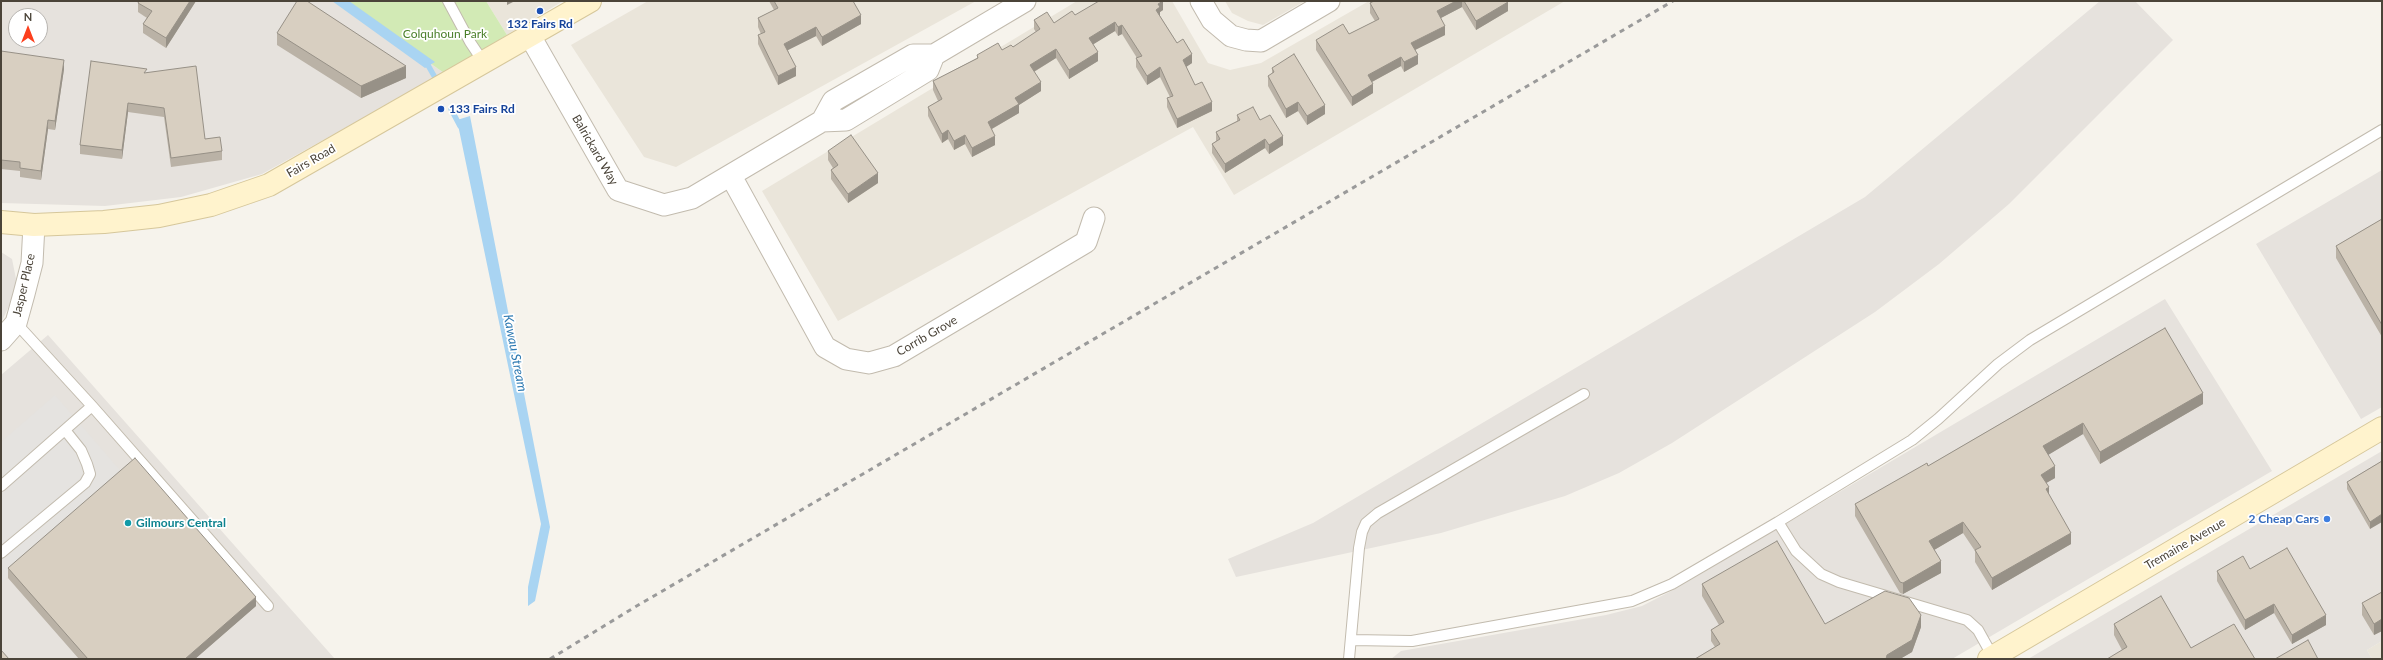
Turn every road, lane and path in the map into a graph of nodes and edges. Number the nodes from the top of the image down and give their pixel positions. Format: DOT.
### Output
graph roads {
  1 [pos="448,1"];
  2 [pos="590,1"];
  3 [pos="1024,1"];
  4 [pos="1201,1"];
  5 [pos="1329,1"];
  6 [pos="530,36"];
  7 [pos="484,63"];
  8 [pos="2382,130"];
  9 [pos="731,176"];
  10 [pos="1094,218"];
  11 [pos="1,222"];
  12 [pos="34,225"];
  13 [pos="16,323"];
  14 [pos="1,340"];
  15 [pos="1584,394"];
  16 [pos="92,406"];
  17 [pos="2382,428"];
  18 [pos="65,430"];
  19 [pos="1,486"];
  20 [pos="1778,522"];
  21 [pos="1,553"];
  22 [pos="268,606"];
  23 [pos="1352,640"];
  24 [pos="1991,658"];
  25 [pos="1349,659"];
  1 -- 7 [label="lane"];
  2 -- 6 [label="street, Fairs Road"];
  3 -- 9 [label="street, Balrickard Way"];
  4 -- 5 [label="street"];
  6 -- 7 [label="street, Fairs Road"];
  6 -- 9 [label="street, Balrickard Way"];
  7 -- 12 [label="street, Fairs Road"];
  8 -- 20 [label="lane"];
  9 -- 10 [label="street, Corrib Grove"];
  11 -- 12 [label="street, Fairs Road"];
  12 -- 13 [label="street, Jasper Place"];
  13 -- 14 [label="street, Jasper Place"];
  13 -- 16 [label="lane"];
  15 -- 23 [label="lane"];
  16 -- 18 [label="lane"];
  16 -- 22 [label="lane"];
  17 -- 24 [label="street, Tremaine Avenue"];
  18 -- 19 [label="lane"];
  18 -- 21 [label="lane"];
  20 -- 23 [label="lane"];
  20 -- 24 [label="lane"];
  23 -- 25 [label="lane"];
}
